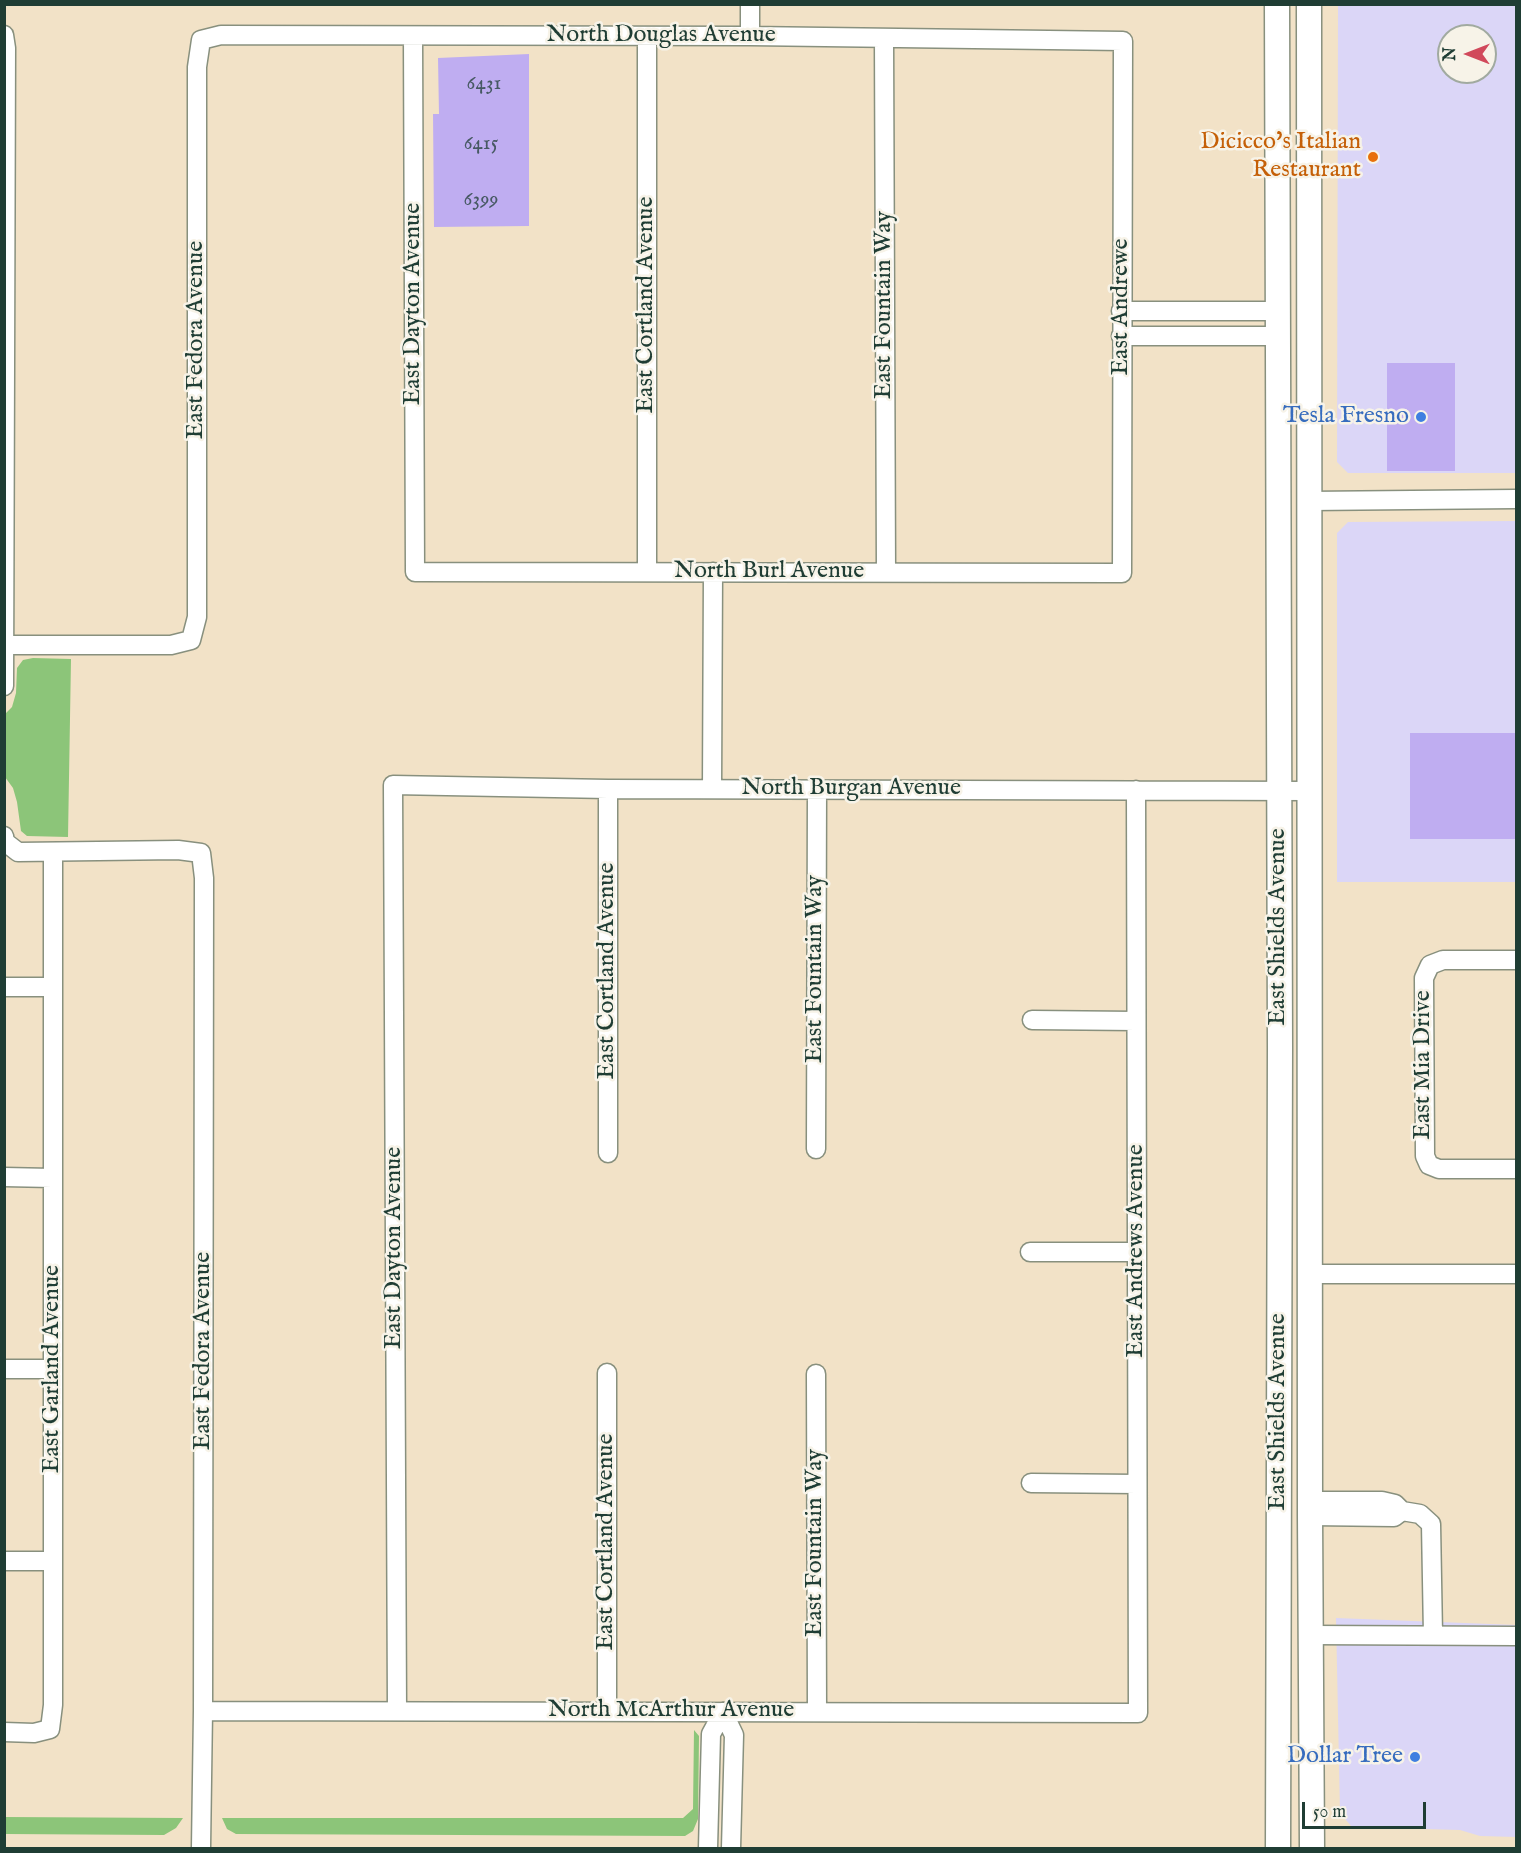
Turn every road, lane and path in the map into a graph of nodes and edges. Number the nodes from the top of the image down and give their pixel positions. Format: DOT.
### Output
graph roads {
  1 [pos="750,4"];
  2 [pos="1277,4"];
  3 [pos="1310,4"];
  4 [pos="4,35"];
  5 [pos="413,36"];
  6 [pos="750,36"];
  7 [pos="647,37"];
  8 [pos="884,38"];
  9 [pos="201,40"];
  10 [pos="1123,40"];
  11 [pos="1121,311"];
  12 [pos="1278,311"];
  13 [pos="1121,336"];
  14 [pos="1278,336"];
  15 [pos="1516,499"];
  16 [pos="1309,501"];
  17 [pos="415,572"];
  18 [pos="647,572"];
  19 [pos="713,572"];
  20 [pos="886,572"];
  21 [pos="1122,573"];
  22 [pos="6,645"];
  23 [pos="4,686"];
  24 [pos="393,785"];
  25 [pos="608,789"];
  26 [pos="712,789"];
  27 [pos="817,789"];
  28 [pos="1136,790"];
  29 [pos="1278,791"];
  30 [pos="1310,791"];
  31 [pos="4,836"];
  32 [pos="53,852"];
  33 [pos="1516,960"];
  34 [pos="4,987"];
  35 [pos="52,987"];
  36 [pos="1032,1020"];
  37 [pos="1136,1020"];
  38 [pos="1280,1047"];
  39 [pos="816,1149"];
  40 [pos="608,1153"];
  41 [pos="1516,1169"];
  42 [pos="4,1177"];
  43 [pos="52,1178"];
  44 [pos="1030,1252"];
  45 [pos="1137,1252"];
  46 [pos="1310,1274"];
  47 [pos="1516,1274"];
  48 [pos="1280,1279"];
  49 [pos="4,1369"];
  50 [pos="52,1369"];
  51 [pos="607,1373"];
  52 [pos="816,1374"];
  53 [pos="1031,1484"];
  54 [pos="1137,1484"];
  55 [pos="1310,1509"];
  56 [pos="4,1561"];
  57 [pos="53,1561"];
  58 [pos="1311,1635"];
  59 [pos="1433,1635"];
  60 [pos="1516,1636"];
  61 [pos="203,1711"];
  62 [pos="397,1711"];
  63 [pos="607,1711"];
  64 [pos="817,1711"];
  65 [pos="723,1712"];
  66 [pos="1138,1713"];
  67 [pos="4,1732"];
  68 [pos="201,1848"];
  69 [pos="708,1848"];
  70 [pos="731,1848"];
  71 [pos="1278,1848"];
  72 [pos="1312,1848"];
  1 -- 6 [label="street"];
  2 -- 12 [label="main road, East Shields Avenue"];
  3 -- 16 [label="main road, East Shields Avenue"];
  4 -- 22 [label="street"];
  5 -- 7 [label="street, North Douglas Avenue"];
  5 -- 9 [label="street, North Douglas Avenue"];
  5 -- 17 [label="street, East Dayton Avenue"];
  6 -- 7 [label="street, North Douglas Avenue"];
  6 -- 8 [label="street, North Douglas Avenue"];
  7 -- 18 [label="street, East Cortland Avenue"];
  8 -- 10 [label="street, North Douglas Avenue"];
  8 -- 20 [label="street, East Fountain Way"];
  9 -- 22 [label="street, East Fedora Avenue"];
  10 -- 11 [label="street, East Andrewe"];
  11 -- 12 [label="street"];
  11 -- 13 [label="street, East Andrewe"];
  12 -- 14 [label="main road, East Shields Avenue"];
  13 -- 14 [label="street"];
  13 -- 21 [label="street, East Andrewe"];
  14 -- 29 [label="main road, East Shields Avenue"];
  15 -- 16 [label="street"];
  16 -- 30 [label="main road, East Shields Avenue"];
  17 -- 18 [label="street, North Burl Avenue"];
  18 -- 19 [label="street, North Burl Avenue"];
  19 -- 20 [label="street, North Burl Avenue"];
  19 -- 26 [label="street"];
  20 -- 21 [label="street, North Burl Avenue"];
  22 -- 23 [label="street"];
  24 -- 25 [label="street, North Burgan Avenue"];
  24 -- 62 [label="street, East Dayton Avenue"];
  25 -- 26 [label="street, North Burgan Avenue"];
  25 -- 40 [label="street, East Cortland Avenue"];
  26 -- 27 [label="street, North Burgan Avenue"];
  27 -- 28 [label="street, North Burgan Avenue"];
  27 -- 39 [label="street, East Fountain Way"];
  28 -- 29 [label="street, North Burgan Avenue"];
  28 -- 37 [label="street, East Andrews Avenue"];
  29 -- 30 [label="street, North Burgan Avenue"];
  29 -- 38 [label="main road, East Shields Avenue"];
  30 -- 46 [label="main road, East Shields Avenue"];
  31 -- 32 [label="street"];
  32 -- 35 [label="street, East Garland Avenue"];
  32 -- 61 [label="street, East Fedora Avenue"];
  33 -- 41 [label="street, East Mia Drive"];
  34 -- 35 [label="street"];
  35 -- 43 [label="street, East Garland Avenue"];
  36 -- 37 [label="street"];
  37 -- 45 [label="street, East Andrews Avenue"];
  38 -- 46 [label="main road"];
  38 -- 48 [label="main road, East Shields Avenue"];
  42 -- 43 [label="street"];
  43 -- 50 [label="street, East Garland Avenue"];
  44 -- 45 [label="street"];
  45 -- 54 [label="street, East Andrews Avenue"];
  46 -- 47 [label="street"];
  46 -- 55 [label="main road, East Shields Avenue"];
  48 -- 55 [label="main road"];
  48 -- 71 [label="main road, East Shields Avenue"];
  49 -- 50 [label="street"];
  50 -- 57 [label="street, East Garland Avenue"];
  51 -- 63 [label="street, East Cortland Avenue"];
  52 -- 64 [label="street, East Fountain Way"];
  53 -- 54 [label="street"];
  54 -- 66 [label="street, East Andrews Avenue"];
  55 -- 58 [label="main road, East Shields Avenue"];
  55 -- 59 [label="street"];
  56 -- 57 [label="street"];
  57 -- 67 [label="street, East Garland Avenue"];
  58 -- 59 [label="street"];
  58 -- 72 [label="main road, East Shields Avenue"];
  59 -- 60 [label="street"];
  61 -- 62 [label="street, North McArthur Avenue"];
  61 -- 68 [label="street, East Fedora Avenue"];
  62 -- 63 [label="street, North McArthur Avenue"];
  63 -- 65 [label="street, North McArthur Avenue"];
  64 -- 65 [label="street, North McArthur Avenue"];
  64 -- 66 [label="street, North McArthur Avenue"];
  65 -- 69 [label="street"];
  65 -- 70 [label="street"];
}
